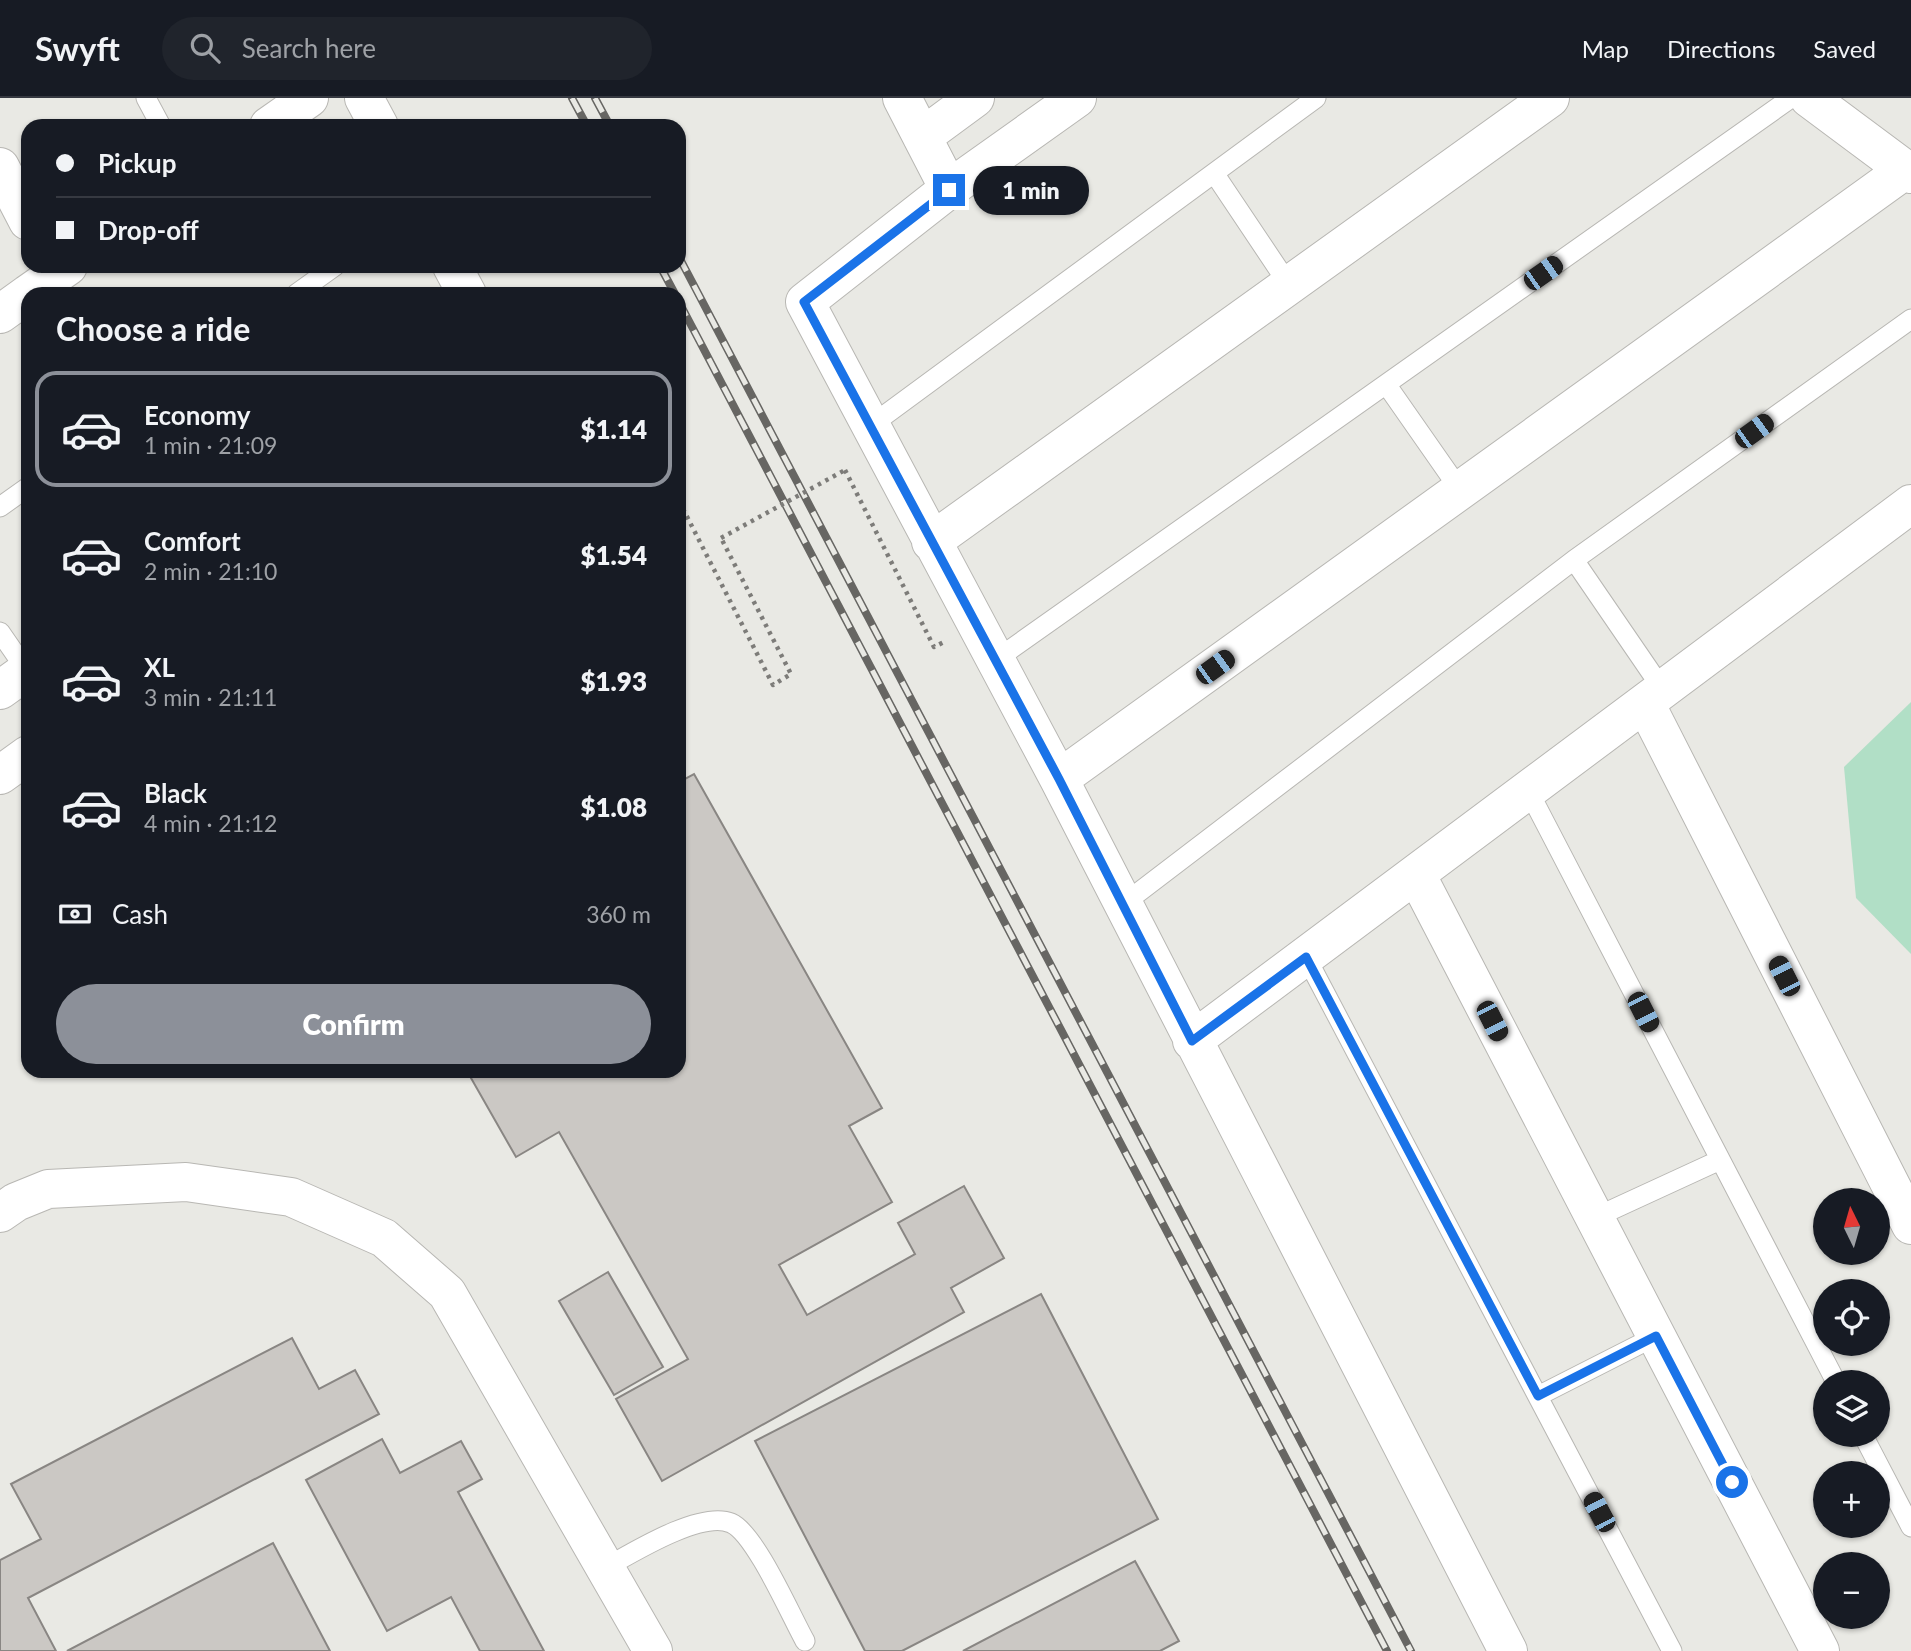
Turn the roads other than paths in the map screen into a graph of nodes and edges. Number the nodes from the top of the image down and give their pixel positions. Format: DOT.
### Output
graph roads {
  1 [pos="146,98"];
  2 [pos="309,98"];
  3 [pos="364,98"];
  4 [pos="902,98"];
  5 [pos="975,98"];
  6 [pos="1077,98"];
  7 [pos="1316,98"];
  8 [pos="1550,98"];
  9 [pos="1791,98"];
  10 [pos="1809,98"];
  11 [pos="157,119"];
  12 [pos="279,119"];
  13 [pos="375,119"];
  14 [pos="922,137"];
  15 [pos="0,167"];
  16 [pos="1908,172"];
  17 [pos="1214,173"];
  18 [pos="949,190"];
  19 [pos="21,208"];
  20 [pos="325,273"];
  21 [pos="1289,285"];
  22 [pos="306,287"];
  23 [pos="21,298"];
  24 [pos="0,314"];
  25 [pos="1911,318"];
  26 [pos="1386,384"];
  27 [pos="870,426"];
  28 [pos="1460,490"];
  29 [pos="21,492"];
  30 [pos="1911,505"];
  31 [pos="0,507"];
  32 [pos="930,542"];
  33 [pos="1574,560"];
  34 [pos="0,632"];
  35 [pos="994,661"];
  36 [pos="18,677"];
  37 [pos="1654,696"];
  38 [pos="21,760"];
  39 [pos="0,775"];
  40 [pos="1059,779"];
  41 [pos="1528,790"];
  42 [pos="1416,874"];
  43 [pos="1122,905"];
  44 [pos="1306,957"];
  45 [pos="1192,1041"];
  46 [pos="1720,1160"];
  47 [pos="0,1213"];
  48 [pos="1594,1218"];
  49 [pos="1911,1225"];
  50 [pos="1656,1336"];
  51 [pos="1830,1370"];
  52 [pos="1538,1396"];
  53 [pos="1869,1447"];
  54 [pos="1911,1527"];
  55 [pos="605,1568"];
  56 [pos="805,1642"];
  57 [pos="653,1651"];
  58 [pos="1508,1651"];
  59 [pos="1672,1651"];
  60 [pos="1820,1651"];
  1 -- 11 [label="lane"];
  2 -- 12 [label="street"];
  3 -- 13 [label="street"];
  4 -- 14 [label="street"];
  5 -- 14 [label="street"];
  6 -- 18 [label="street"];
  7 -- 17 [label="lane"];
  8 -- 21 [label="street"];
  9 -- 26 [label="lane"];
  10 -- 16 [label="street"];
  14 -- 18 [label="street"];
  15 -- 19 [label="street"];
  16 -- 28 [label="street"];
  17 -- 21 [label="lane"];
  17 -- 27 [label="lane"];
  18 -- 27 [label="street"];
  20 -- 22 [label="lane"];
  21 -- 32 [label="street"];
  23 -- 24 [label="street"];
  25 -- 33 [label="lane"];
  26 -- 28 [label="lane"];
  26 -- 35 [label="lane"];
  27 -- 32 [label="street"];
  28 -- 40 [label="street"];
  29 -- 31 [label="lane"];
  30 -- 37 [label="street"];
  32 -- 35 [label="street"];
  33 -- 37 [label="lane"];
  33 -- 43 [label="lane"];
  34 -- 36 [label="lane"];
  35 -- 40 [label="street"];
  37 -- 41 [label="street"];
  37 -- 49 [label="street"];
  38 -- 39 [label="street"];
  40 -- 43 [label="street"];
  41 -- 42 [label="street"];
  41 -- 46 [label="lane"];
  42 -- 44 [label="street"];
  42 -- 48 [label="street"];
  43 -- 45 [label="street"];
  44 -- 45 [label="street"];
  44 -- 52 [label="lane"];
  45 -- 58 [label="street"];
  46 -- 48 [label="lane"];
  46 -- 51 [label="lane"];
  47 -- 55 [label="street"];
  48 -- 50 [label="street"];
  50 -- 52 [label="lane"];
  50 -- 60 [label="street"];
  52 -- 59 [label="lane"];
  53 -- 54 [label="lane"];
  55 -- 56 [label="lane"];
  55 -- 57 [label="street"];
}
